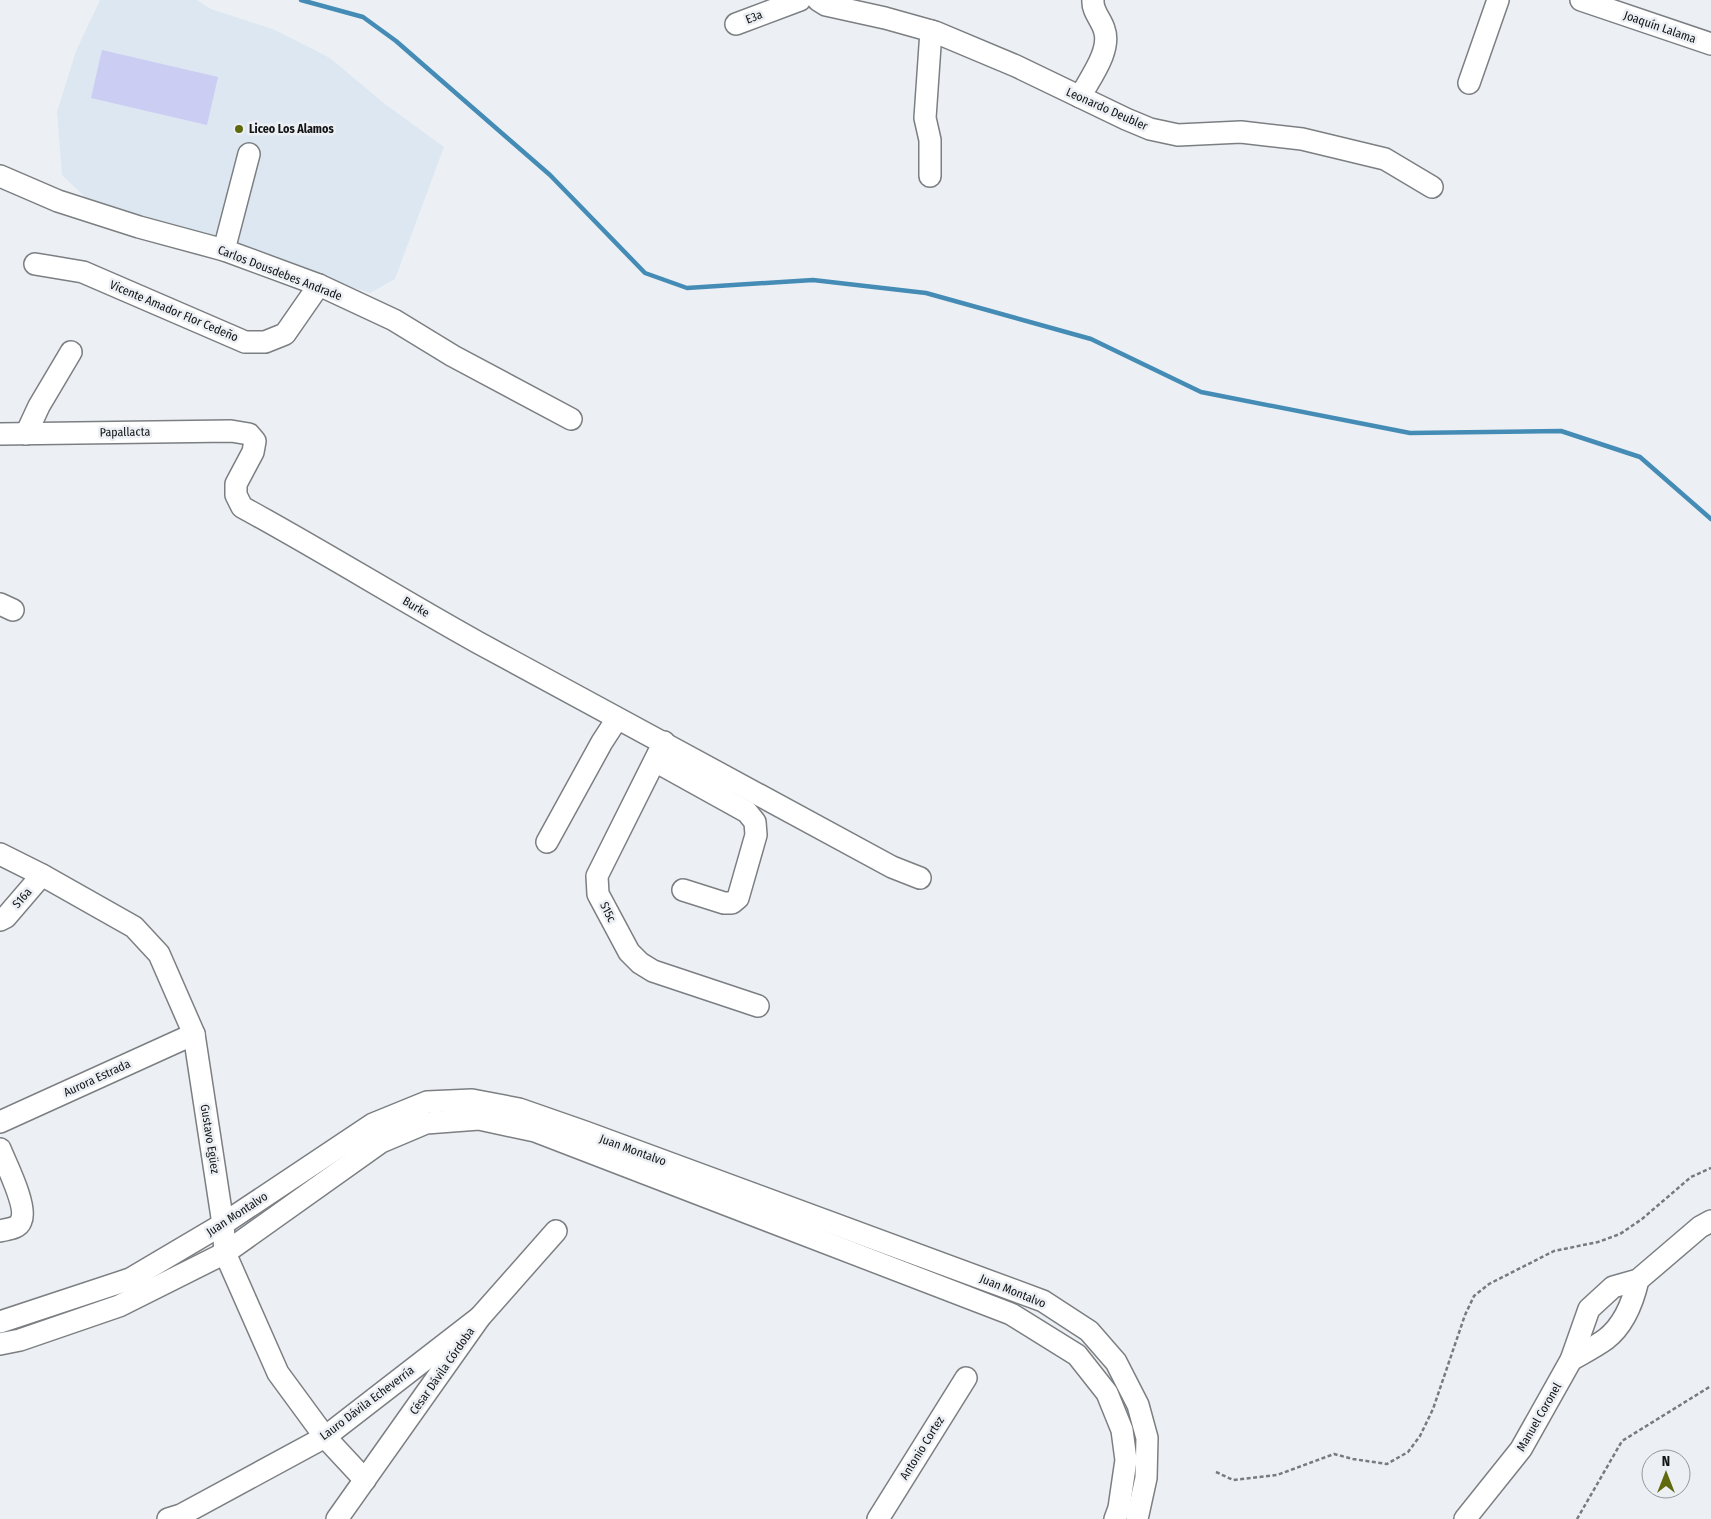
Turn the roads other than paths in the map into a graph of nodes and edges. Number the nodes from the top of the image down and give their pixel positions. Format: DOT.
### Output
graph roads {
  1 [pos="800,0"];
  2 [pos="818,0"];
  3 [pos="1093,0"];
  4 [pos="1498,0"];
  5 [pos="1582,0"];
  6 [pos="736,24"];
  7 [pos="931,31"];
  8 [pos="1711,44"];
  9 [pos="1469,84"];
  10 [pos="1080,97"];
  11 [pos="249,154"];
  12 [pos="0,176"];
  13 [pos="930,176"];
  14 [pos="1432,187"];
  15 [pos="224,250"];
  16 [pos="35,264"];
  17 [pos="319,285"];
  18 [pos="71,352"];
  19 [pos="571,419"];
  20 [pos="0,434"];
  21 [pos="26,434"];
  22 [pos="249,434"];
  23 [pos="617,719"];
  24 [pos="664,742"];
  25 [pos="655,761"];
  26 [pos="547,842"];
  27 [pos="0,854"];
  28 [pos="42,875"];
  29 [pos="920,878"];
  30 [pos="683,890"];
  31 [pos="0,920"];
  32 [pos="758,1006"];
  33 [pos="194,1034"];
  34 [pos="0,1122"];
  35 [pos="558,1131"];
  36 [pos="0,1149"];
  37 [pos="1711,1220"];
  38 [pos="223,1224"];
  39 [pos="0,1231"];
  40 [pos="556,1231"];
  41 [pos="225,1253"];
  42 [pos="1638,1280"];
  43 [pos="480,1317"];
  44 [pos="0,1322"];
  45 [pos="0,1344"];
  46 [pos="1572,1360"];
  47 [pos="966,1378"];
  48 [pos="325,1437"];
  49 [pos="364,1480"];
  50 [pos="168,1519"];
  51 [pos="337,1519"];
  52 [pos="878,1519"];
  53 [pos="1115,1519"];
  54 [pos="1137,1519"];
  55 [pos="1465,1519"];
  1 -- 6 [label="street, E3a"];
  2 -- 7 [label="street, Leonardo Deubler"];
  3 -- 10 [label="street"];
  4 -- 9 [label="street"];
  5 -- 8 [label="street, Joaquín Lalama"];
  7 -- 10 [label="street, Leonardo Deubler"];
  7 -- 13 [label="street"];
  10 -- 14 [label="street, Leonardo Deubler"];
  11 -- 15 [label="street"];
  12 -- 15 [label="street, Carlos Dousdebes Andrade"];
  15 -- 17 [label="street, Carlos Dousdebes Andrade"];
  16 -- 17 [label="street, Vicente Amador Flor Cedeño"];
  17 -- 19 [label="street, Carlos Dousdebes Andrade"];
  18 -- 21 [label="street"];
  20 -- 21 [label="street, Papallacta"];
  21 -- 22 [label="street, Papallacta"];
  22 -- 23 [label="street, Burke"];
  23 -- 24 [label="street, Burke"];
  23 -- 26 [label="street"];
  24 -- 25 [label="street, S15c"];
  24 -- 29 [label="street, Burke"];
  25 -- 30 [label="street"];
  25 -- 32 [label="street, S15c"];
  27 -- 28 [label="street, Gustavo Egüez"];
  28 -- 31 [label="street, S16a"];
  28 -- 33 [label="street, Gustavo Egüez"];
  33 -- 34 [label="street, Aurora Estrada"];
  33 -- 38 [label="street, Gustavo Egüez"];
  35 -- 38 [label="street, Juan Montalvo"];
  35 -- 41 [label="street, Juan Montalvo"];
  35 -- 53 [label="street, Juan Montalvo"];
  35 -- 54 [label="street, Juan Montalvo"];
  36 -- 39 [label="street"];
  37 -- 42 [label="street, Manuel Coronel"];
  38 -- 41 [label="street, Gustavo Egüez"];
  38 -- 44 [label="street, Juan Montalvo"];
  40 -- 43 [label="street, César Dávila Córdoba"];
  41 -- 45 [label="street, Juan Montalvo"];
  41 -- 48 [label="street, Gustavo Egüez"];
  42 -- 46 [label="street, Manuel Coronel"];
  42 -- 46 [label="street, Manuel Coronel"];
  43 -- 48 [label="street, Lauro Dávila Echeverría"];
  43 -- 49 [label="street, César Dávila Córdoba"];
  46 -- 55 [label="street, Manuel Coronel"];
  47 -- 52 [label="street, Antonio Cortez"];
  48 -- 49 [label="street, Gustavo Egüez"];
  48 -- 50 [label="street, Lauro Dávila Echeverría"];
  49 -- 51 [label="street, César Dávila Córdoba"];
}
